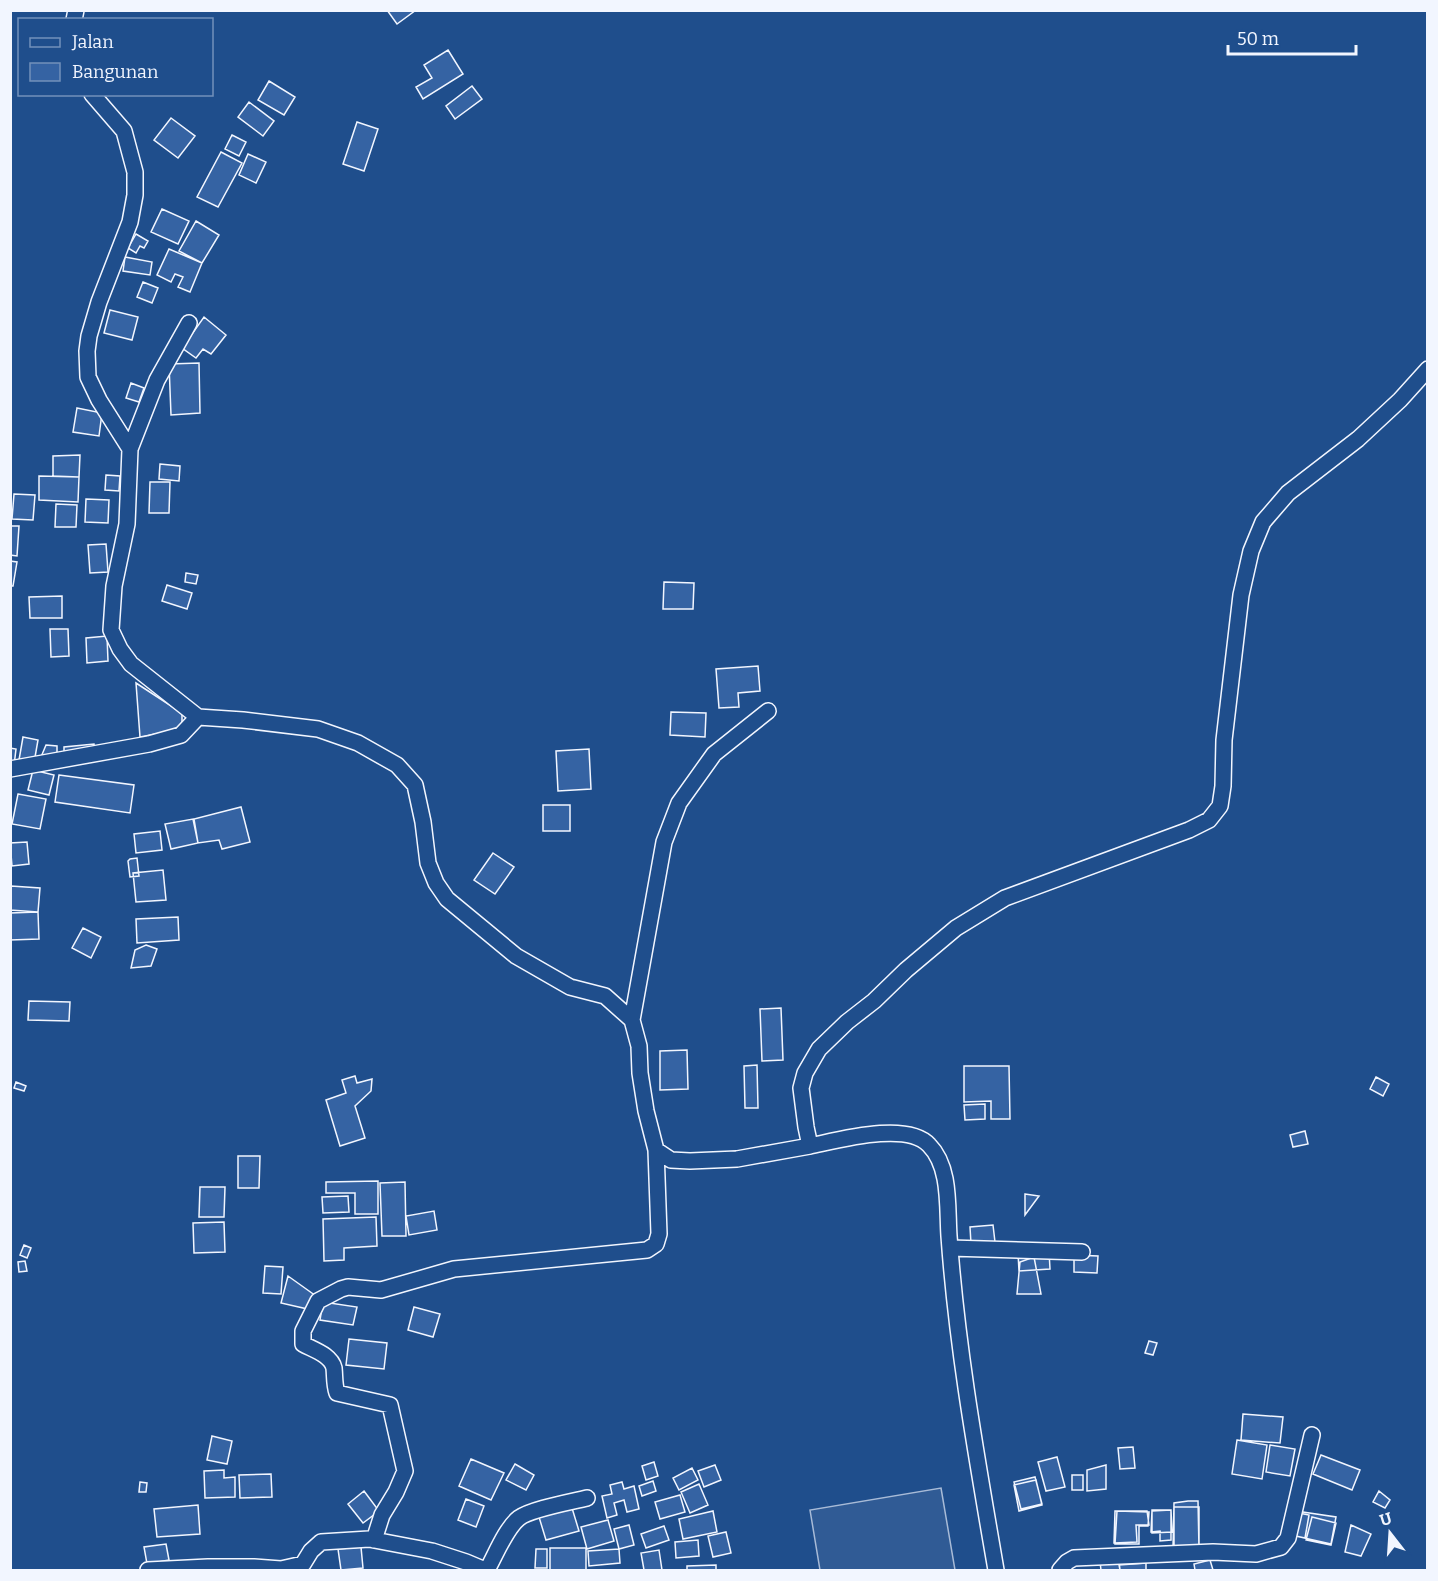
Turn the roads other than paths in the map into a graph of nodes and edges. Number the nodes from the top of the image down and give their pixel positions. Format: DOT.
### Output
graph roads {
  1 [pos="94,96"];
  2 [pos="189,323"];
  3 [pos="1428,369"];
  4 [pos="130,449"];
  5 [pos="768,711"];
  6 [pos="198,717"];
  7 [pos="10,769"];
  8 [pos="632,1020"];
  9 [pos="810,1146"];
  10 [pos="656,1150"];
  11 [pos="950,1248"];
  12 [pos="1082,1252"];
  13 [pos="1312,1435"];
  14 [pos="587,1498"];
  15 [pos="374,1540"];
  16 [pos="148,1570"];
  17 [pos="486,1570"];
  18 [pos="996,1570"];
  19 [pos="1060,1570"];
  1 -- 4 [label="street"];
  2 -- 4 [label="street"];
  3 -- 9 [label="street"];
  4 -- 6 [label="street"];
  5 -- 8 [label="street"];
  6 -- 7 [label="street"];
  6 -- 8 [label="street"];
  8 -- 10 [label="street"];
  9 -- 10 [label="street"];
  9 -- 11 [label="street"];
  10 -- 15 [label="street"];
  11 -- 12 [label="street"];
  11 -- 18 [label="street"];
  13 -- 19 [label="street"];
  14 -- 17 [label="street"];
  15 -- 16 [label="street"];
  15 -- 17 [label="street"];
}
